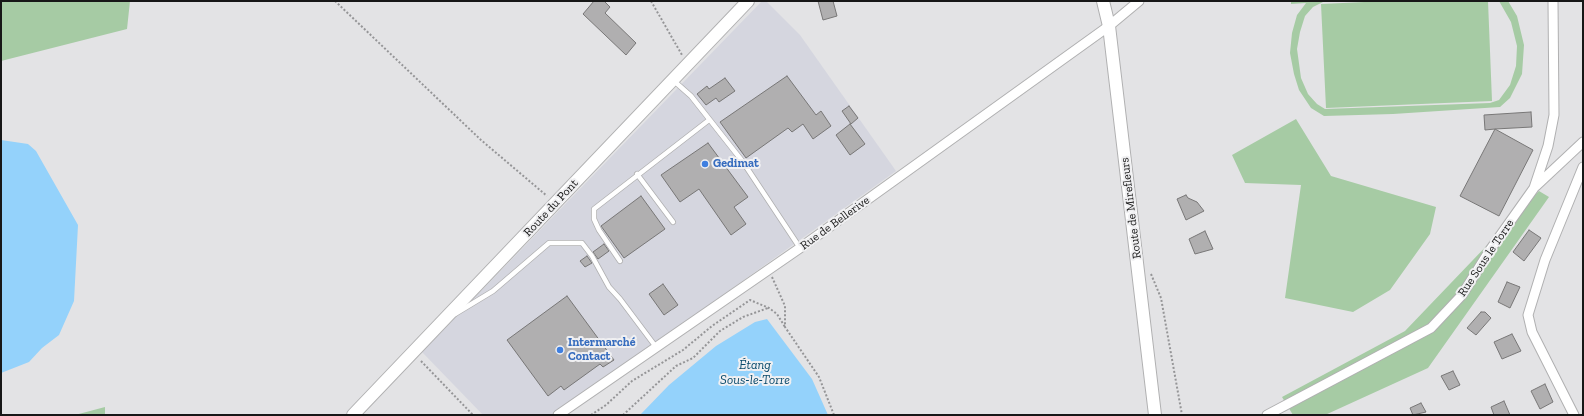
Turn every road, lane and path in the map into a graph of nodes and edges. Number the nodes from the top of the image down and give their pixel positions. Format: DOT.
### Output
graph roads {
  1 [pos="335,1"];
  2 [pos="651,1"];
  3 [pos="748,1"];
  4 [pos="1103,1"];
  5 [pos="1140,1"];
  6 [pos="1553,1"];
  7 [pos="1108,26"];
  8 [pos="687,65"];
  9 [pos="673,80"];
  10 [pos="709,120"];
  11 [pos="1583,142"];
  12 [pos="1583,167"];
  13 [pos="637,174"];
  14 [pos="1534,188"];
  15 [pos="555,204"];
  16 [pos="673,222"];
  17 [pos="800,248"];
  18 [pos="620,261"];
  19 [pos="769,269"];
  20 [pos="1150,272"];
  21 [pos="769,308"];
  22 [pos="444,322"];
  23 [pos="785,327"];
  24 [pos="656,347"];
  25 [pos="413,353"];
  26 [pos="353,415"];
  27 [pos="473,415"];
  28 [pos="558,415"];
  29 [pos="591,415"];
  30 [pos="623,415"];
  31 [pos="834,415"];
  32 [pos="1155,415"];
  33 [pos="1182,415"];
  34 [pos="1266,415"];
  35 [pos="1574,415"];
  1 -- 15 [label="path"];
  2 -- 8 [label="path"];
  3 -- 8 [label="main road, Route du Pont"];
  4 -- 7 [label="main road, Route de Mirefleurs"];
  5 -- 7 [label="street, Rue de Bellerive"];
  6 -- 14 [label="street, Rue Sous le Torre"];
  7 -- 17 [label="street, Rue de Bellerive"];
  7 -- 32 [label="main road, Route de Mirefleurs"];
  8 -- 9 [label="main road, Route du Pont"];
  9 -- 10 [label="lane"];
  9 -- 15 [label="main road, Route du Pont"];
  10 -- 13 [label="lane"];
  10 -- 17 [label="lane"];
  11 -- 14 [label="street"];
  12 -- 35 [label="street"];
  13 -- 16 [label="lane"];
  13 -- 18 [label="lane"];
  14 -- 34 [label="street, Rue Sous le Torre"];
  15 -- 22 [label="main road, Route du Pont"];
  17 -- 19 [label="street, Rue de Bellerive"];
  19 -- 23 [label="path"];
  19 -- 24 [label="street, Rue de Bellerive"];
  20 -- 33 [label="path"];
  21 -- 23 [label="path"];
  21 -- 29 [label="path"];
  21 -- 30 [label="path"];
  22 -- 24 [label="lane"];
  22 -- 25 [label="main road, Route du Pont"];
  23 -- 31 [label="path"];
  24 -- 28 [label="street, Rue de Bellerive"];
  25 -- 26 [label="main road, Route du Pont"];
  25 -- 27 [label="path"];
}
